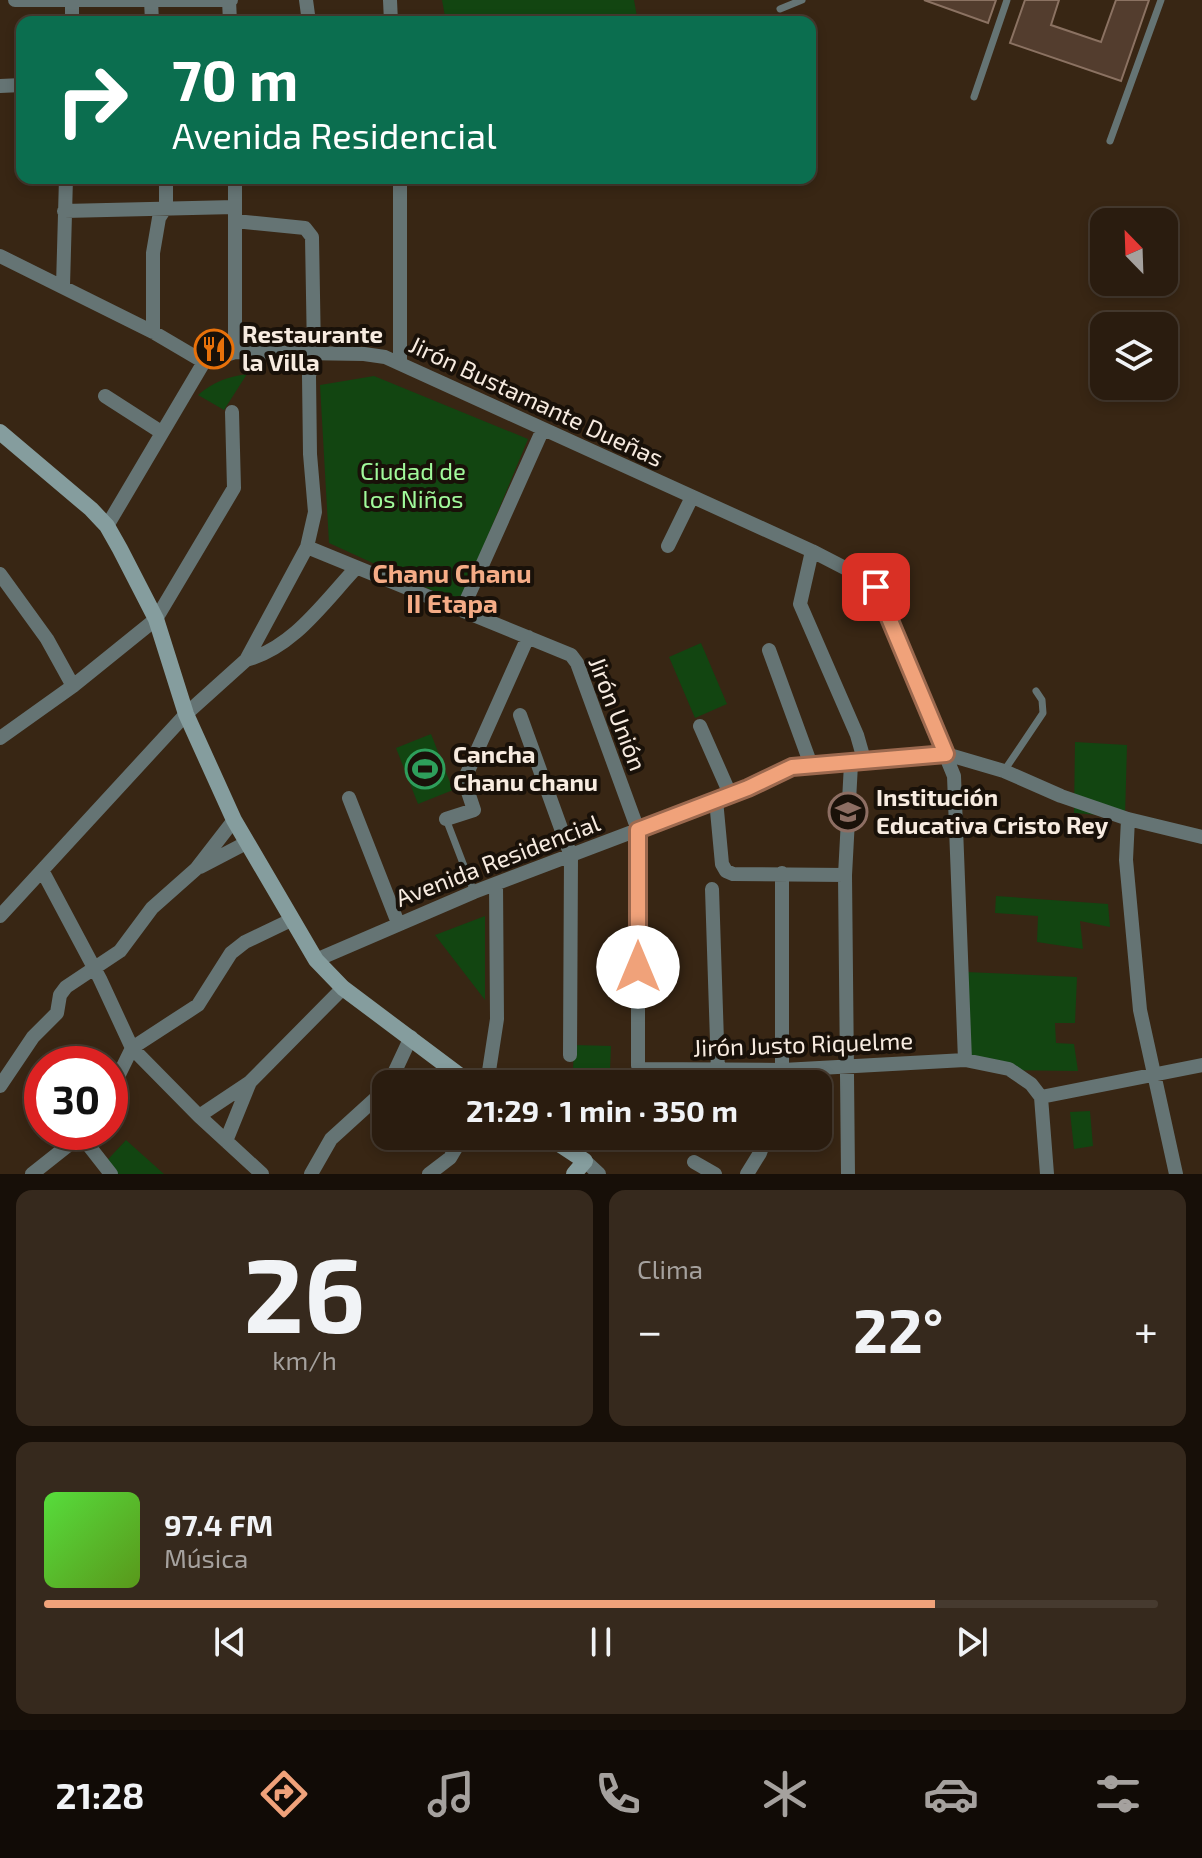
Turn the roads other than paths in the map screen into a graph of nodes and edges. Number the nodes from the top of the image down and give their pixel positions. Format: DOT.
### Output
graph roads {
  1 [pos="15,0"];
  2 [pos="42,0"];
  3 [pos="230,0"];
  4 [pos="802,0"];
  5 [pos="1007,0"];
  6 [pos="1161,0"];
  7 [pos="151,1"];
  8 [pos="72,2"];
  9 [pos="780,9"];
  10 [pos="974,97"];
  11 [pos="1110,141"];
  12 [pos="66,184"];
  13 [pos="166,184"];
  14 [pos="235,184"];
  15 [pos="400,184"];
  16 [pos="166,207"];
  17 [pos="64,211"];
  18 [pos="235,214"];
  19 [pos="0,256"];
  20 [pos="63,286"];
  21 [pos="153,332"];
  22 [pos="235,352"];
  23 [pos="314,353"];
  24 [pos="204,362"];
  25 [pos="400,363"];
  26 [pos="105,396"];
  27 [pos="232,412"];
  28 [pos="543,429"];
  29 [pos="0,432"];
  30 [pos="161,432"];
  31 [pos="692,497"];
  32 [pos="107,526"];
  33 [pos="668,546"];
  34 [pos="307,547"];
  35 [pos="812,551"];
  36 [pos="356,568"];
  37 [pos="0,574"];
  38 [pos="462,610"];
  39 [pos="156,619"];
  40 [pos="528,637"];
  41 [pos="769,650"];
  42 [pos="246,660"];
  43 [pos="73,686"];
  44 [pos="1036,691"];
  45 [pos="186,714"];
  46 [pos="520,715"];
  47 [pos="700,726"];
  48 [pos="0,738"];
  49 [pos="946,754"];
  50 [pos="858,763"];
  51 [pos="811,765"];
  52 [pos="1004,771"];
  53 [pos="723,797"];
  54 [pos="349,798"];
  55 [pos="446,819"];
  56 [pos="1128,819"];
  57 [pos="234,820"];
  58 [pos="638,830"];
  59 [pos="1202,837"];
  60 [pos="246,843"];
  61 [pos="571,856"];
  62 [pos="196,869"];
  63 [pos="43,872"];
  64 [pos="782,873"];
  65 [pos="845,875"];
  66 [pos="496,884"];
  67 [pos="712,889"];
  68 [pos="474,892"];
  69 [pos="0,916"];
  70 [pos="291,920"];
  71 [pos="398,923"];
  72 [pos="316,960"];
  73 [pos="94,968"];
  74 [pos="343,988"];
  75 [pos="411,1037"];
  76 [pos="132,1048"];
  77 [pos="570,1055"];
  78 [pos="128,1056"];
  79 [pos="965,1060"];
  80 [pos="1202,1065"];
  81 [pos="847,1068"];
  82 [pos="642,1069"];
  83 [pos="396,1070"];
  84 [pos="453,1070"];
  85 [pos="489,1070"];
  86 [pos="667,1070"];
  87 [pos="718,1070"];
  88 [pos="783,1070"];
  89 [pos="832,1070"];
  90 [pos="1155,1076"];
  91 [pos="250,1082"];
  92 [pos="0,1086"];
  93 [pos="1041,1097"];
  94 [pos="372,1101"];
  95 [pos="199,1116"];
  96 [pos="226,1141"];
  97 [pos="63,1150"];
  98 [pos="95,1150"];
  99 [pos="455,1150"];
  100 [pos="561,1150"];
  101 [pos="761,1150"];
  102 [pos="694,1162"];
  103 [pos="579,1168"];
  104 [pos="32,1174"];
  105 [pos="111,1174"];
  106 [pos="262,1174"];
  107 [pos="311,1174"];
  108 [pos="429,1174"];
  109 [pos="599,1174"];
  110 [pos="715,1174"];
  111 [pos="747,1174"];
  112 [pos="848,1174"];
  113 [pos="1047,1174"];
  114 [pos="1176,1174"];
  1 -- 2 [label="street"];
  2 -- 8 [label="street"];
  3 -- 7 [label="street"];
  4 -- 9 [label="lane"];
  5 -- 10 [label="lane"];
  6 -- 11 [label="lane"];
  7 -- 8 [label="street"];
  12 -- 17 [label="street"];
  13 -- 16 [label="street"];
  14 -- 18 [label="street"];
  15 -- 25 [label="street"];
  16 -- 17 [label="street"];
  16 -- 18 [label="street"];
  16 -- 21 [label="street"];
  17 -- 20 [label="street"];
  18 -- 22 [label="street"];
  18 -- 23 [label="street"];
  19 -- 20 [label="street"];
  20 -- 21 [label="street"];
  21 -- 24 [label="street"];
  22 -- 23 [label="street, Jirón Bustamante Dueñas"];
  22 -- 24 [label="street, Jirón Bustamante Dueñas"];
  23 -- 25 [label="street, Jirón Bustamante Dueñas"];
  23 -- 34 [label="street"];
  24 -- 30 [label="street"];
  25 -- 28 [label="street, Jirón Bustamante Dueñas"];
  26 -- 30 [label="street"];
  27 -- 39 [label="street"];
  28 -- 31 [label="street, Jirón Bustamante Dueñas"];
  28 -- 38 [label="street"];
  29 -- 32 [label="street"];
  30 -- 32 [label="street"];
  31 -- 33 [label="street"];
  31 -- 35 [label="street, Jirón Bustamante Dueñas"];
  32 -- 39 [label="street"];
  34 -- 36 [label="street, Jirón Unión"];
  34 -- 42 [label="street"];
  35 -- 49 [label="street, Jirón Bustamante Dueñas"];
  35 -- 50 [label="street"];
  36 -- 38 [label="street, Jirón Unión"];
  36 -- 42 [label="street"];
  37 -- 43 [label="street"];
  38 -- 40 [label="street, Jirón Unión"];
  39 -- 43 [label="street"];
  39 -- 45 [label="street"];
  40 -- 55 [label="street"];
  40 -- 58 [label="street, Jirón Unión"];
  41 -- 51 [label="street"];
  42 -- 45 [label="street"];
  43 -- 48 [label="street"];
  44 -- 52 [label="lane"];
  45 -- 57 [label="street"];
  45 -- 63 [label="street"];
  46 -- 61 [label="street"];
  47 -- 53 [label="street"];
  49 -- 50 [label="street, Avenida Residencial"];
  49 -- 52 [label="street, Avenida Residencial"];
  49 -- 79 [label="street, Jirón Bustamante Dueñas"];
  50 -- 51 [label="street, Avenida Residencial"];
  50 -- 65 [label="street"];
  51 -- 53 [label="street, Avenida Residencial"];
  52 -- 56 [label="street, Avenida Residencial"];
  53 -- 58 [label="street, Avenida Residencial"];
  53 -- 64 [label="street"];
  54 -- 71 [label="street"];
  55 -- 68 [label="lane"];
  56 -- 59 [label="street, Avenida Residencial"];
  56 -- 90 [label="street"];
  57 -- 60 [label="street"];
  57 -- 62 [label="street"];
  58 -- 61 [label="street, Avenida Residencial"];
  58 -- 82 [label="street, Jirón Unión"];
  60 -- 62 [label="street"];
  60 -- 70 [label="street"];
  61 -- 66 [label="street, Avenida Residencial"];
  61 -- 77 [label="street"];
  62 -- 73 [label="street"];
  63 -- 69 [label="street"];
  63 -- 73 [label="street"];
  64 -- 65 [label="street"];
  64 -- 88 [label="street"];
  65 -- 81 [label="street"];
  66 -- 68 [label="street, Avenida Residencial"];
  66 -- 85 [label="street"];
  67 -- 87 [label="street"];
  68 -- 71 [label="street, Avenida Residencial"];
  70 -- 72 [label="street"];
  70 -- 76 [label="street"];
  71 -- 72 [label="street, Avenida Residencial"];
  72 -- 74 [label="street"];
  73 -- 76 [label="street"];
  73 -- 92 [label="street"];
  74 -- 75 [label="street"];
  74 -- 91 [label="street"];
  75 -- 83 [label="street"];
  75 -- 84 [label="street"];
  76 -- 78 [label="street"];
  76 -- 95 [label="street"];
  79 -- 81 [label="street, Jirón Justo Riquelme"];
  79 -- 93 [label="street, Jirón Justo Riquelme"];
  80 -- 90 [label="street"];
  81 -- 89 [label="street, Jirón Justo Riquelme"];
  81 -- 112 [label="street"];
  82 -- 86 [label="street, Jirón Justo Riquelme"];
  90 -- 93 [label="street"];
  90 -- 114 [label="street"];
  91 -- 95 [label="street"];
  91 -- 96 [label="street"];
  93 -- 113 [label="street"];
  94 -- 107 [label="street"];
  95 -- 96 [label="street"];
  96 -- 106 [label="street"];
  97 -- 104 [label="street"];
  98 -- 105 [label="street"];
  99 -- 108 [label="street"];
  100 -- 103 [label="street"];
  101 -- 111 [label="street"];
  102 -- 110 [label="street"];
  103 -- 109 [label="street"];
}
